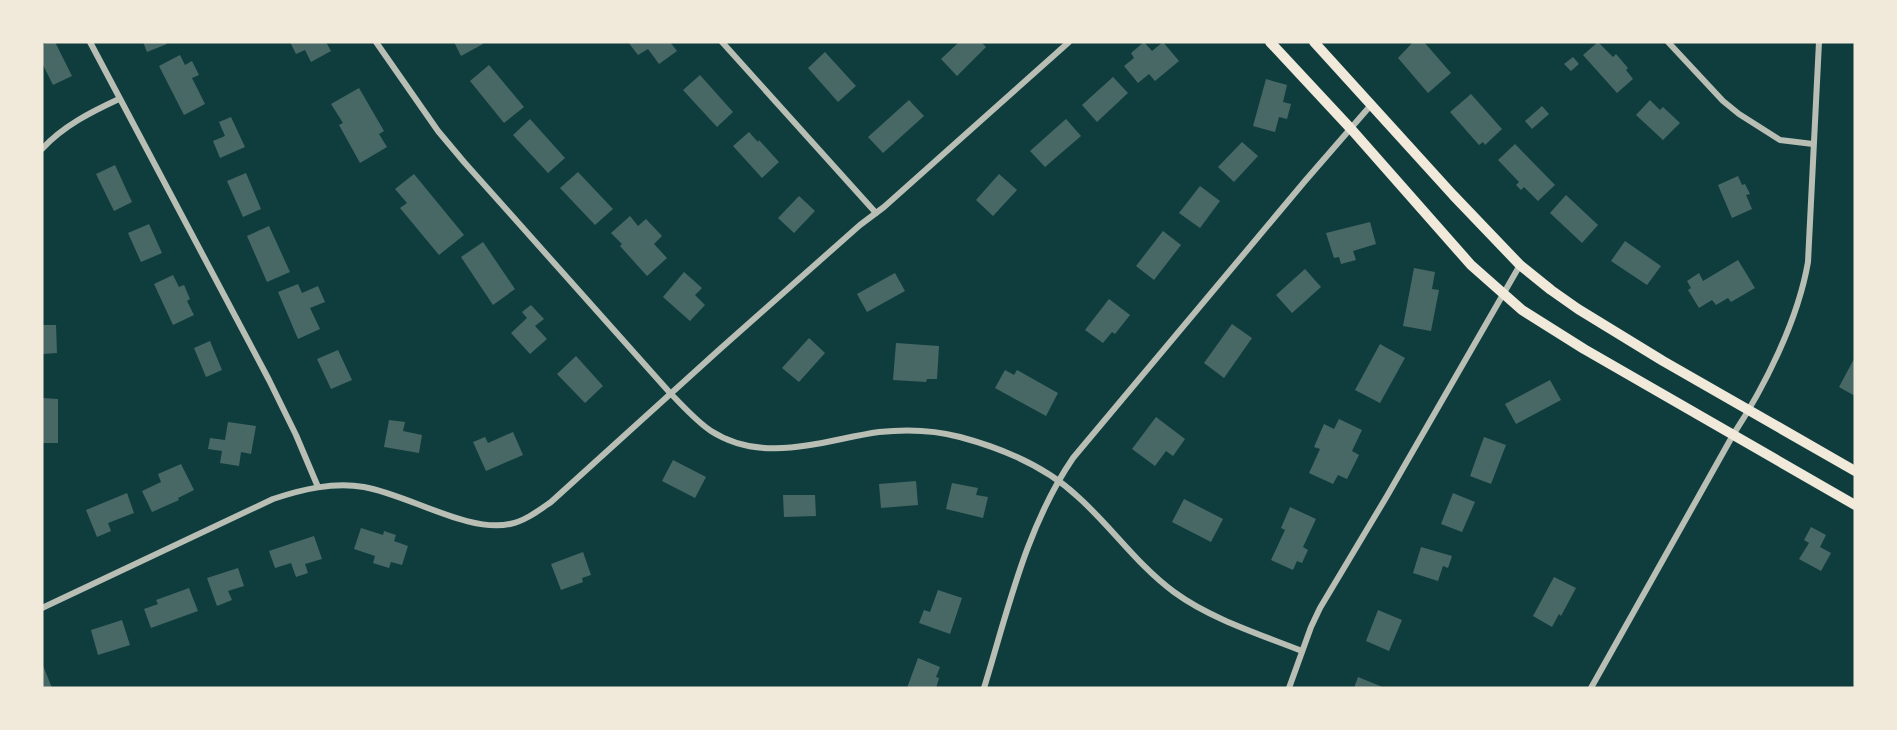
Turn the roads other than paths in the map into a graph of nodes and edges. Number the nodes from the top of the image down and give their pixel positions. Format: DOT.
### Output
graph roads {
  1 [pos="90,42"];
  2 [pos="376,42"];
  3 [pos="722,42"];
  4 [pos="1069,42"];
  5 [pos="1270,42"];
  6 [pos="1314,42"];
  7 [pos="1668,42"];
  8 [pos="1819,42"];
  9 [pos="119,99"];
  10 [pos="1371,105"];
  11 [pos="1352,130"];
  12 [pos="1813,144"];
  13 [pos="42,149"];
  14 [pos="876,213"];
  15 [pos="1520,265"];
  16 [pos="1503,294"];
  17 [pos="671,394"];
  18 [pos="1750,410"];
  19 [pos="1733,435"];
  20 [pos="1855,471"];
  21 [pos="1058,481"];
  22 [pos="318,487"];
  23 [pos="1855,505"];
  24 [pos="42,608"];
  25 [pos="1302,651"];
  26 [pos="984,688"];
  27 [pos="1289,688"];
  28 [pos="1591,688"];
  1 -- 9 [label="street"];
  2 -- 17 [label="street"];
  3 -- 14 [label="street"];
  4 -- 14 [label="street"];
  5 -- 11 [label="main road"];
  6 -- 10 [label="main road"];
  7 -- 12 [label="street"];
  8 -- 12 [label="street"];
  9 -- 13 [label="street"];
  9 -- 22 [label="street"];
  10 -- 11 [label="street"];
  10 -- 15 [label="main road"];
  11 -- 16 [label="main road"];
  11 -- 21 [label="street"];
  12 -- 18 [label="street"];
  14 -- 17 [label="street"];
  15 -- 16 [label="street"];
  15 -- 18 [label="main road"];
  16 -- 19 [label="main road"];
  16 -- 25 [label="street"];
  17 -- 21 [label="street"];
  17 -- 22 [label="street"];
  18 -- 19 [label="street"];
  18 -- 20 [label="main road"];
  19 -- 23 [label="main road"];
  19 -- 28 [label="street"];
  21 -- 25 [label="street"];
  21 -- 26 [label="street"];
  22 -- 24 [label="street"];
  25 -- 27 [label="street"];
}
